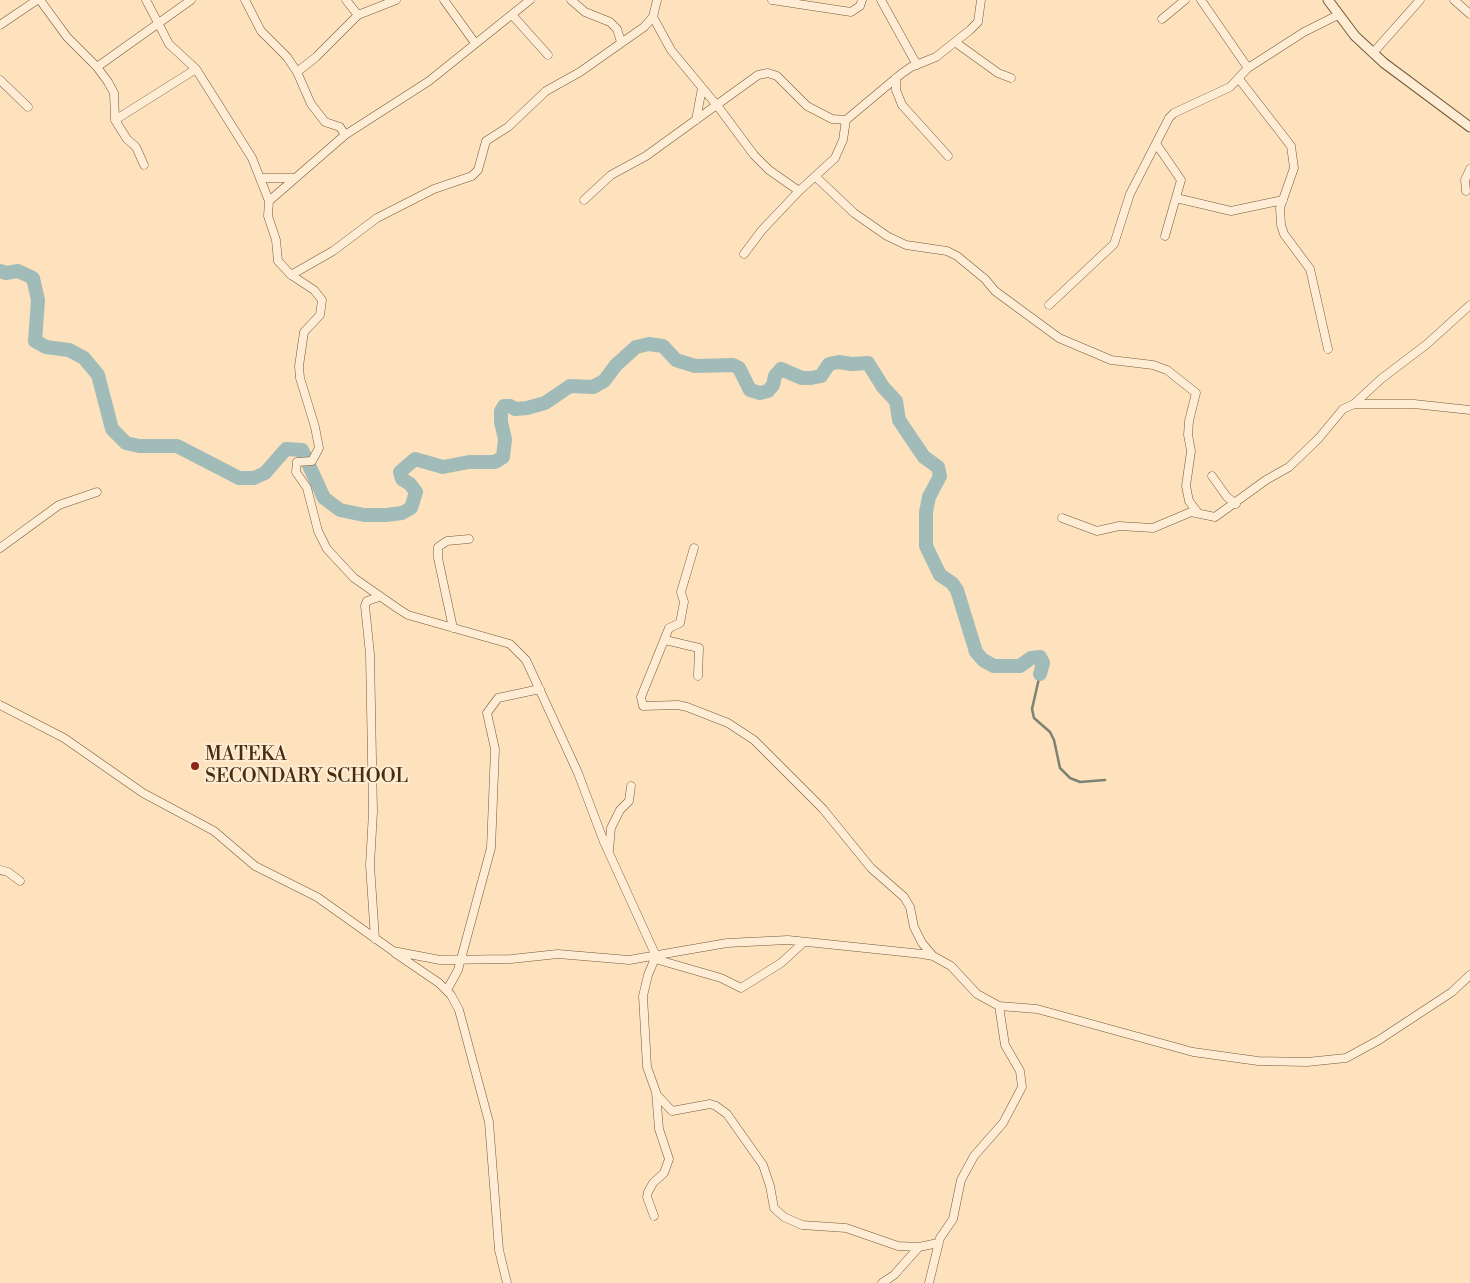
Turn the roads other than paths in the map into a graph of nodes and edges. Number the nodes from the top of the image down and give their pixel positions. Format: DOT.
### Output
graph roads {
  1 [pos="39,0"];
  2 [pos="146,0"];
  3 [pos="191,0"];
  4 [pos="245,0"];
  5 [pos="346,0"];
  6 [pos="396,0"];
  7 [pos="444,0"];
  8 [pos="530,0"];
  9 [pos="571,0"];
  10 [pos="657,0"];
  11 [pos="772,0"];
  12 [pos="862,0"];
  13 [pos="881,0"];
  14 [pos="981,0"];
  15 [pos="1185,0"];
  16 [pos="1201,0"];
  17 [pos="1328,0"];
  18 [pos="1420,0"];
  19 [pos="1454,0"];
  20 [pos="1470,14"];
  21 [pos="358,15"];
  22 [pos="1338,15"];
  23 [pos="513,16"];
  24 [pos="653,17"];
  25 [pos="1162,19"];
  26 [pos="157,24"];
  27 [pos="0,25"];
  28 [pos="621,42"];
  29 [pos="955,42"];
  30 [pos="475,43"];
  31 [pos="1374,53"];
  32 [pos="548,55"];
  33 [pos="917,64"];
  34 [pos="97,67"];
  35 [pos="1248,68"];
  36 [pos="196,69"];
  37 [pos="297,72"];
  38 [pos="896,78"];
  39 [pos="1011,78"];
  40 [pos="1239,79"];
  41 [pos="0,80"];
  42 [pos="702,88"];
  43 [pos="717,105"];
  44 [pos="28,107"];
  45 [pos="115,120"];
  46 [pos="696,120"];
  47 [pos="846,120"];
  48 [pos="1470,127"];
  49 [pos="345,135"];
  50 [pos="1157,145"];
  51 [pos="948,156"];
  52 [pos="144,165"];
  53 [pos="1470,169"];
  54 [pos="816,177"];
  55 [pos="262,178"];
  56 [pos="293,178"];
  57 [pos="799,191"];
  58 [pos="1466,191"];
  59 [pos="1176,198"];
  60 [pos="584,200"];
  61 [pos="1282,200"];
  62 [pos="269,201"];
  63 [pos="1165,236"];
  64 [pos="744,254"];
  65 [pos="291,275"];
  66 [pos="1050,305"];
  67 [pos="1470,305"];
  68 [pos="1328,349"];
  69 [pos="1354,404"];
  70 [pos="1470,410"];
  71 [pos="1212,476"];
  72 [pos="96,492"];
  73 [pos="1236,504"];
  74 [pos="1198,513"];
  75 [pos="1062,518"];
  76 [pos="469,539"];
  77 [pos="0,548"];
  78 [pos="694,548"];
  79 [pos="379,597"];
  80 [pos="453,628"];
  81 [pos="664,640"];
  82 [pos="698,676"];
  83 [pos="540,689"];
  84 [pos="0,705"];
  85 [pos="631,786"];
  86 [pos="609,852"];
  87 [pos="0,870"];
  88 [pos="20,881"];
  89 [pos="375,939"];
  90 [pos="804,942"];
  91 [pos="393,951"];
  92 [pos="932,956"];
  93 [pos="655,957"];
  94 [pos="460,959"];
  95 [pos="1470,976"];
  96 [pos="447,990"];
  97 [pos="999,1006"];
  98 [pos="656,1094"];
  99 [pos="654,1216"];
  100 [pos="938,1243"];
  101 [pos="920,1247"];
  102 [pos="507,1283"];
  103 [pos="882,1283"];
  104 [pos="928,1283"];
  1 -- 27 [label="street"];
  1 -- 34 [label="street"];
  2 -- 26 [label="street"];
  3 -- 26 [label="street"];
  4 -- 37 [label="street"];
  5 -- 21 [label="street"];
  6 -- 21 [label="street"];
  7 -- 30 [label="street"];
  8 -- 23 [label="street"];
  9 -- 28 [label="street"];
  10 -- 24 [label="street"];
  11 -- 12 [label="street"];
  13 -- 33 [label="street"];
  14 -- 29 [label="street"];
  15 -- 25 [label="street"];
  16 -- 35 [label="street"];
  17 -- 22 [label="street"];
  18 -- 31 [label="street"];
  19 -- 20 [label="street"];
  21 -- 37 [label="street"];
  22 -- 31 [label="street"];
  22 -- 35 [label="street"];
  23 -- 30 [label="street"];
  23 -- 32 [label="street"];
  24 -- 28 [label="street"];
  24 -- 42 [label="street"];
  26 -- 34 [label="street"];
  26 -- 36 [label="street"];
  28 -- 65 [label="street"];
  29 -- 33 [label="street"];
  29 -- 39 [label="street"];
  30 -- 49 [label="street"];
  31 -- 48 [label="street"];
  33 -- 38 [label="street"];
  34 -- 45 [label="street"];
  35 -- 40 [label="street"];
  36 -- 45 [label="street"];
  36 -- 55 [label="street"];
  37 -- 49 [label="street"];
  38 -- 47 [label="street"];
  38 -- 51 [label="street"];
  40 -- 50 [label="street"];
  40 -- 61 [label="street"];
  41 -- 44 [label="street"];
  42 -- 43 [label="street"];
  42 -- 46 [label="street"];
  43 -- 46 [label="street"];
  43 -- 47 [label="street"];
  43 -- 57 [label="street"];
  45 -- 52 [label="street"];
  46 -- 60 [label="street"];
  47 -- 54 [label="street"];
  49 -- 56 [label="street"];
  50 -- 59 [label="street"];
  50 -- 66 [label="street"];
  53 -- 58 [label="street"];
  54 -- 57 [label="street"];
  54 -- 74 [label="street"];
  55 -- 56 [label="street"];
  55 -- 62 [label="street"];
  56 -- 62 [label="street"];
  57 -- 64 [label="street"];
  59 -- 61 [label="street"];
  59 -- 63 [label="street"];
  61 -- 68 [label="street"];
  62 -- 65 [label="street"];
  65 -- 79 [label="street"];
  67 -- 69 [label="street"];
  69 -- 70 [label="street"];
  69 -- 73 [label="street"];
  71 -- 73 [label="street"];
  72 -- 77 [label="street"];
  73 -- 74 [label="street"];
  74 -- 75 [label="street"];
  76 -- 80 [label="street"];
  78 -- 81 [label="street"];
  79 -- 80 [label="street"];
  79 -- 89 [label="street"];
  80 -- 83 [label="street"];
  81 -- 82 [label="street"];
  81 -- 92 [label="street"];
  83 -- 86 [label="street"];
  83 -- 94 [label="street"];
  84 -- 89 [label="street"];
  85 -- 86 [label="street"];
  86 -- 93 [label="street"];
  87 -- 88 [label="street"];
  89 -- 91 [label="street"];
  90 -- 92 [label="street"];
  90 -- 93 [label="street"];
  90 -- 93 [label="street"];
  91 -- 94 [label="street"];
  91 -- 96 [label="street"];
  92 -- 97 [label="street"];
  93 -- 94 [label="street"];
  93 -- 98 [label="street"];
  94 -- 96 [label="street"];
  95 -- 97 [label="street"];
  96 -- 102 [label="street"];
  97 -- 100 [label="street"];
  98 -- 99 [label="street"];
  98 -- 101 [label="street"];
  100 -- 101 [label="street"];
  100 -- 104 [label="street"];
  101 -- 103 [label="street"];
}
